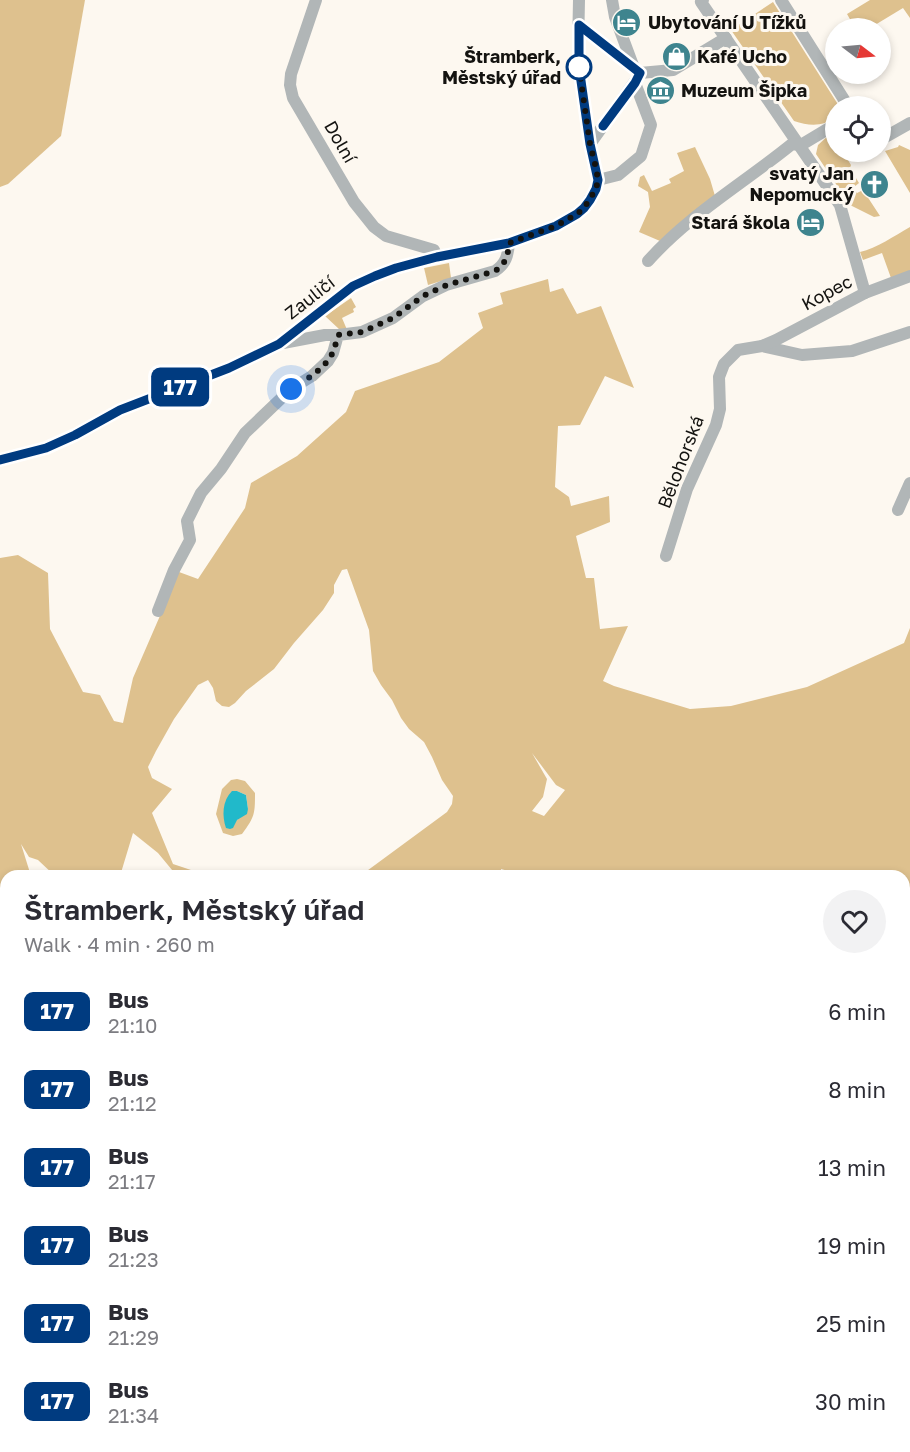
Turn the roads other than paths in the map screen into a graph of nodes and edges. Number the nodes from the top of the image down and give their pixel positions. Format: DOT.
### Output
graph roads {
  1 [pos="316,0"];
  2 [pos="579,0"];
  3 [pos="612,0"];
  4 [pos="781,0"];
  5 [pos="705,5"];
  6 [pos="579,25"];
  7 [pos="726,38"];
  8 [pos="636,75"];
  9 [pos="842,96"];
  10 [pos="910,123"];
  11 [pos="825,131"];
  12 [pos="891,134"];
  13 [pos="590,144"];
  14 [pos="801,146"];
  15 [pos="598,180"];
  16 [pos="509,243"];
  17 [pos="437,257"];
  18 [pos="648,261"];
  19 [pos="910,276"];
  20 [pos="865,293"];
  21 [pos="910,332"];
  22 [pos="338,335"];
  23 [pos="279,344"];
  24 [pos="762,346"];
  25 [pos="738,350"];
  26 [pos="0,460"];
  27 [pos="910,483"];
  28 [pos="898,510"];
  29 [pos="666,556"];
  30 [pos="158,611"];
  1 -- 17 [label="street, Dolní"];
  2 -- 6 [label="street"];
  3 -- 8 [label="street"];
  4 -- 9 [label="street"];
  5 -- 7 [label="street"];
  6 -- 8 [label="street"];
  6 -- 13 [label="street"];
  7 -- 8 [label="street"];
  7 -- 14 [label="street"];
  8 -- 13 [label="street"];
  8 -- 15 [label="street"];
  10 -- 12 [label="street"];
  11 -- 14 [label="street"];
  13 -- 15 [label="street"];
  14 -- 18 [label="street"];
  14 -- 20 [label="street"];
  15 -- 16 [label="street, Zauličí"];
  16 -- 17 [label="street, Zauličí"];
  16 -- 22 [label="street"];
  17 -- 23 [label="street, Zauličí"];
  19 -- 20 [label="street, Kopec"];
  20 -- 24 [label="street, Kopec"];
  21 -- 24 [label="street, Kopec"];
  22 -- 23 [label="street"];
  22 -- 30 [label="street"];
  23 -- 26 [label="street, Zauličí"];
  24 -- 25 [label="street, Kopec"];
  25 -- 29 [label="street, Bělohorská"];
  27 -- 28 [label="street"];
}
